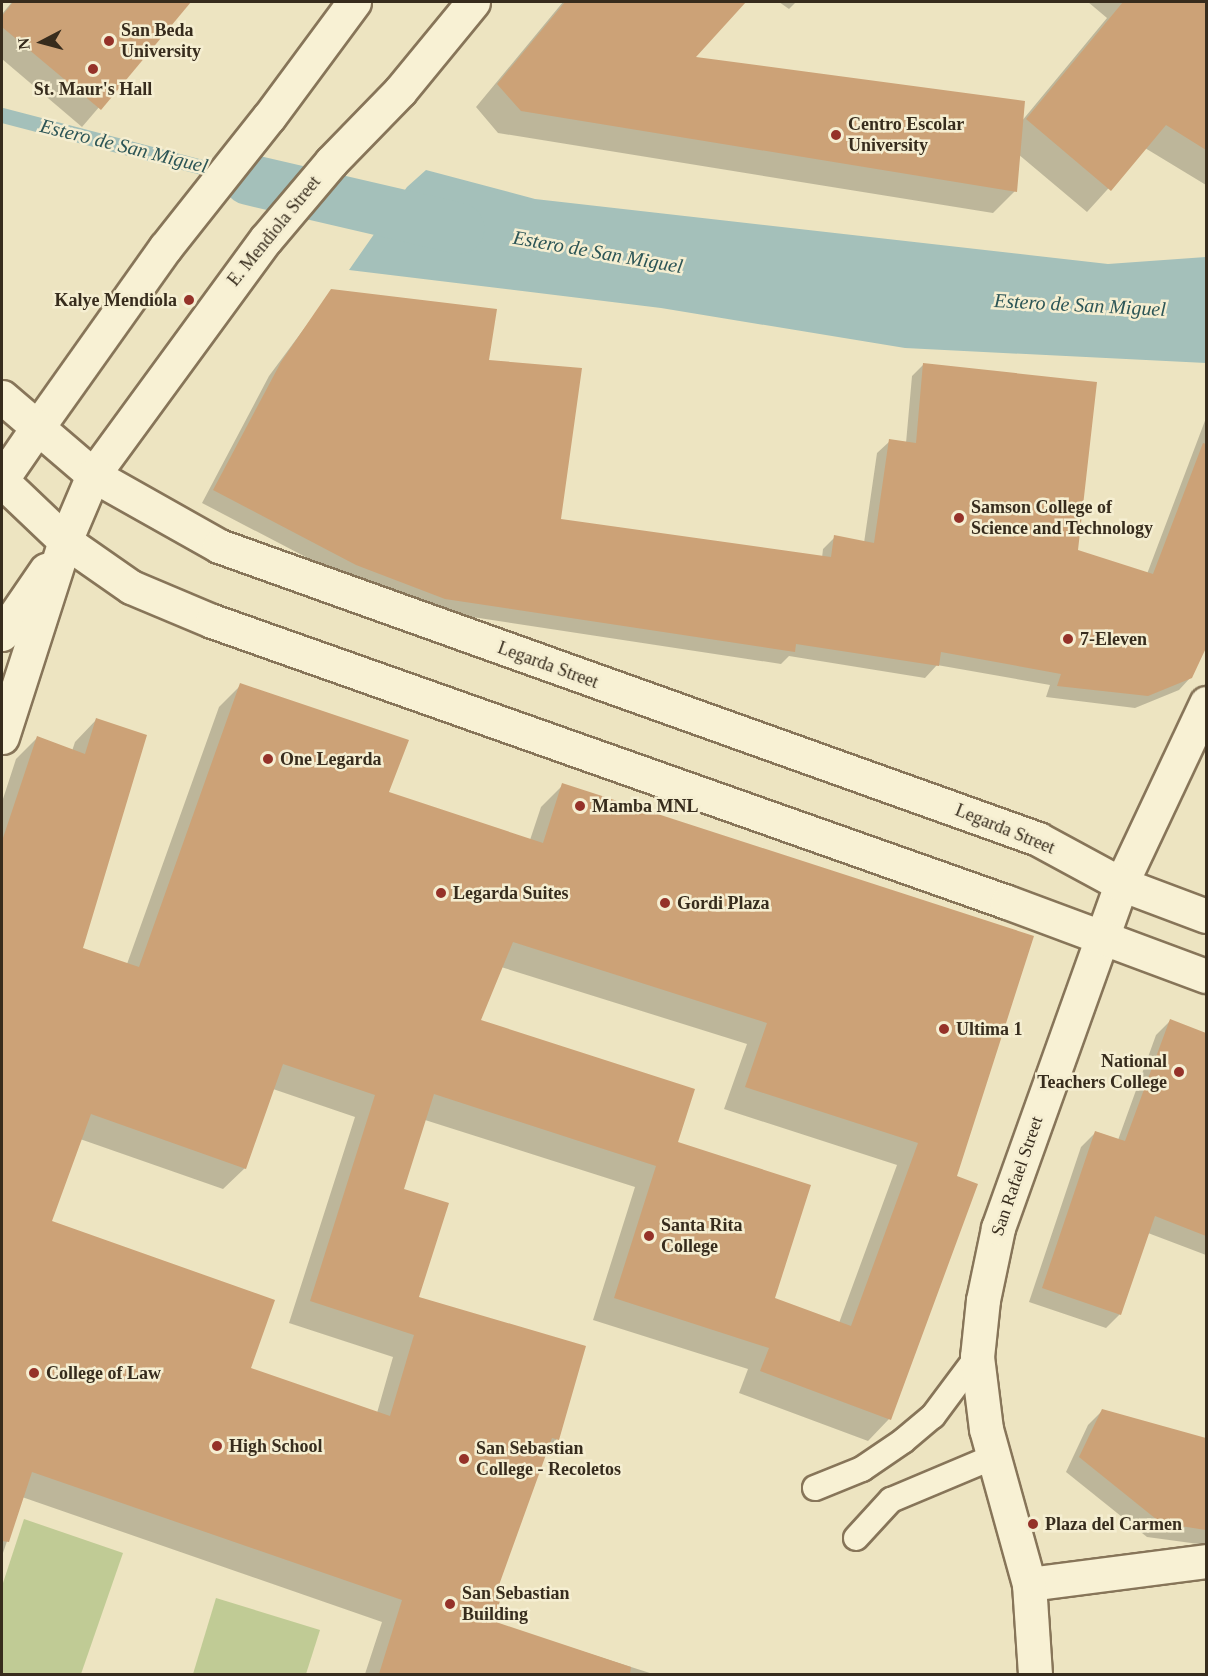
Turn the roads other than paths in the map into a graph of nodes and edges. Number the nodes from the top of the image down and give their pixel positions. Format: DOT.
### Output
graph roads {
  1 [pos="354,2"];
  2 [pos="473,2"];
  3 [pos="2,397"];
  4 [pos="38,428"];
  5 [pos="93,475"];
  6 [pos="2,480"];
  7 [pos="65,542"];
  8 [pos="2,634"];
  9 [pos="1206,703"];
  10 [pos="2,737"];
  11 [pos="1120,884"];
  12 [pos="1206,916"];
  13 [pos="1100,939"];
  14 [pos="1206,976"];
  15 [pos="977,1357"];
  16 [pos="992,1458"];
  17 [pos="816,1488"];
  18 [pos="856,1538"];
  19 [pos="1206,1560"];
  20 [pos="1029,1584"];
  21 [pos="1035,1674"];
  1 -- 4 [label="main road"];
  2 -- 5 [label="main road, E. Mendiola Street"];
  3 -- 4 [label="main road, Legarda Street"];
  4 -- 5 [label="main road, Legarda Street"];
  4 -- 6 [label="main road"];
  5 -- 7 [label="main road, E. Mendiola Street"];
  5 -- 11 [label="main road, Legarda Street"];
  6 -- 7 [label="main road"];
  7 -- 8 [label="main road"];
  7 -- 10 [label="main road"];
  7 -- 13 [label="main road"];
  9 -- 11 [label="main road, San Rafael Street"];
  11 -- 12 [label="main road, Legarda Street"];
  11 -- 13 [label="main road, San Rafael Street"];
  13 -- 14 [label="main road"];
  13 -- 15 [label="main road, San Rafael Street"];
  15 -- 16 [label="main road, San Rafael Street"];
  15 -- 17 [label="lane"];
  16 -- 18 [label="lane"];
  16 -- 20 [label="main road, San Rafael Street"];
  19 -- 20 [label="main road"];
  20 -- 21 [label="main road, San Rafael Street"];
}
